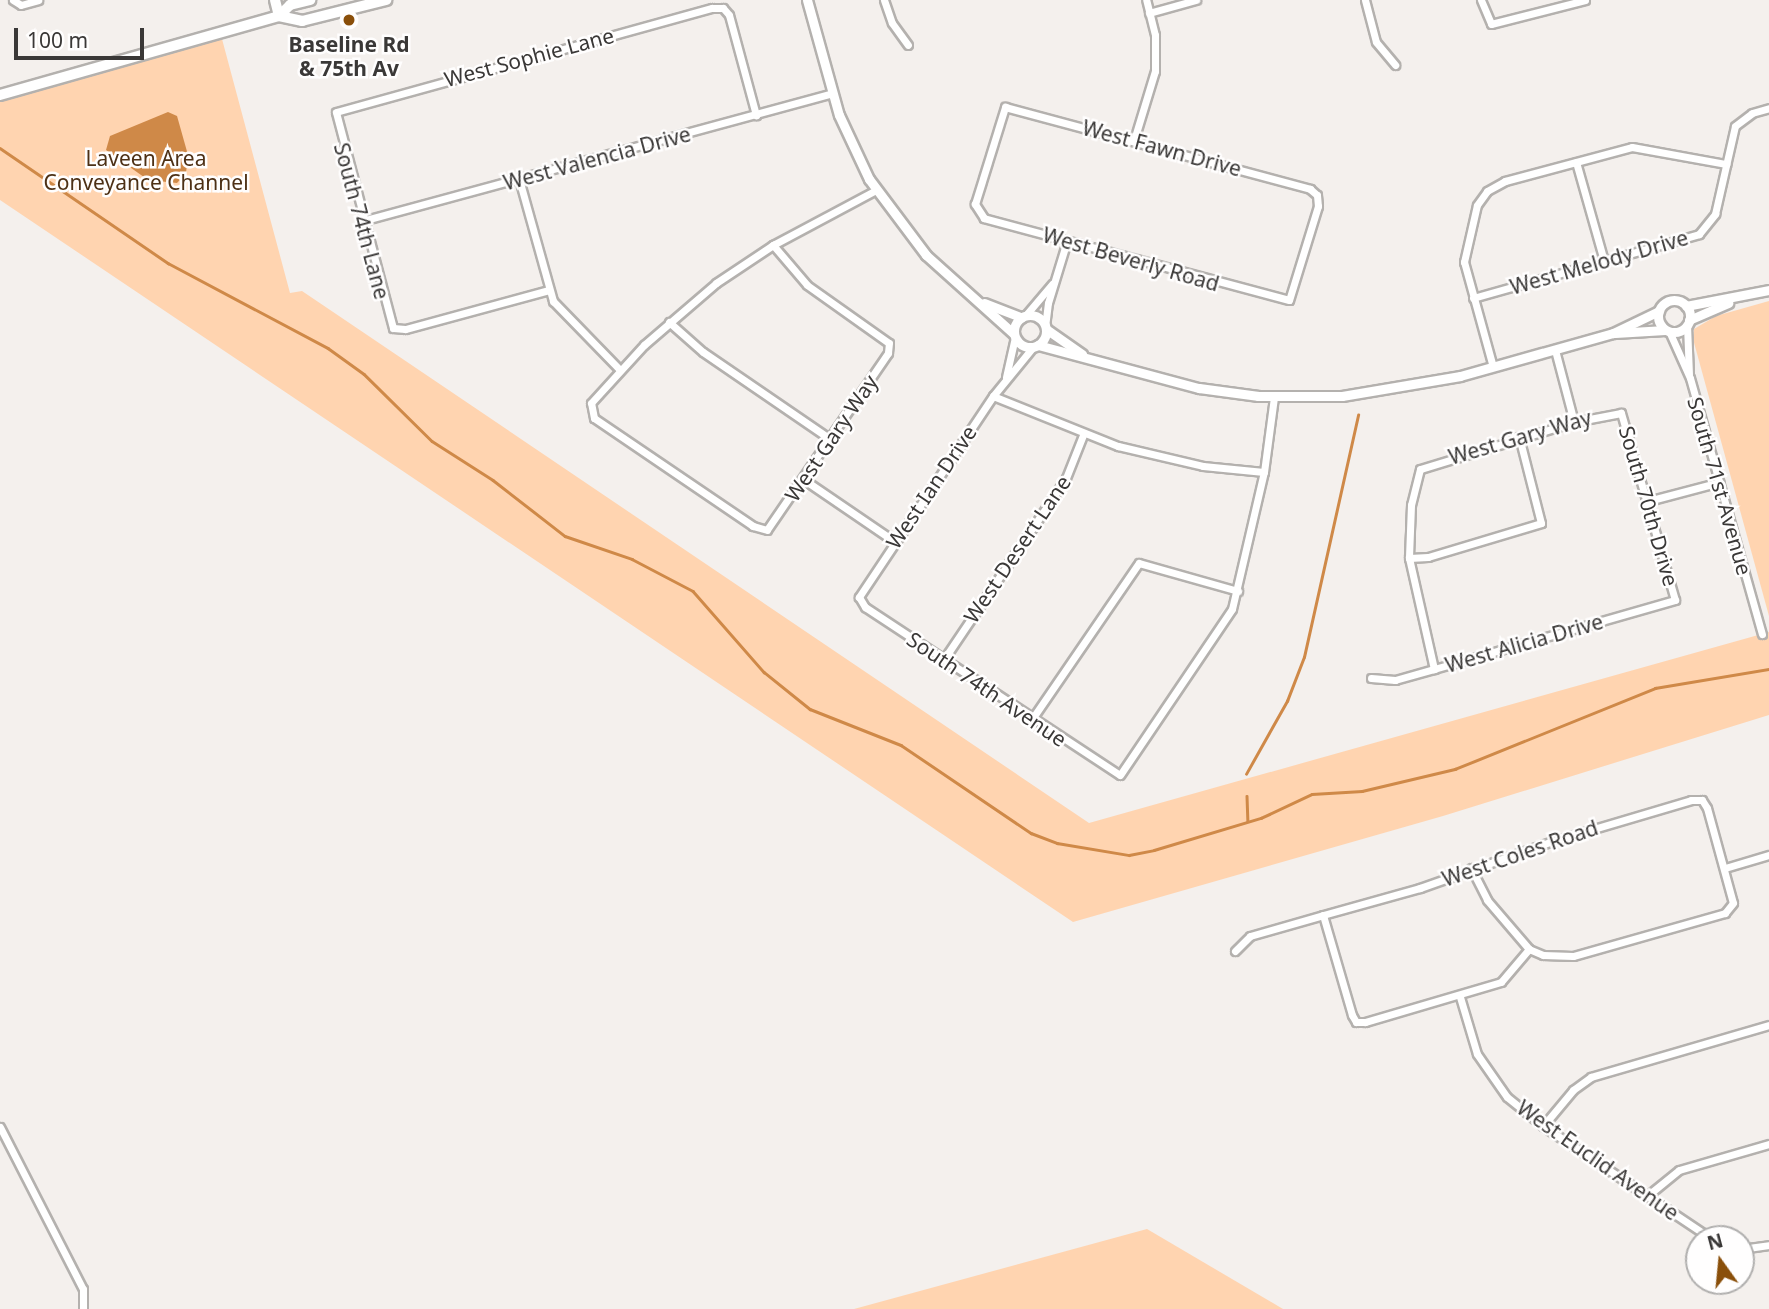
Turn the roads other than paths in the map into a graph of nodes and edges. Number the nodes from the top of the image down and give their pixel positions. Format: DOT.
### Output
graph roads {
  1 [pos="38,0"];
  2 [pos="275,0"];
  3 [pos="310,0"];
  4 [pos="386,0"];
  5 [pos="807,0"];
  6 [pos="884,0"];
  7 [pos="1146,0"];
  8 [pos="1196,0"];
  9 [pos="1365,0"];
  10 [pos="1481,0"];
  11 [pos="1585,0"];
  12 [pos="13,1"];
  13 [pos="1149,13"];
  14 [pos="279,16"];
  15 [pos="908,44"];
  16 [pos="1395,65"];
  17 [pos="832,93"];
  18 [pos="0,95"];
  19 [pos="1769,108"];
  20 [pos="336,112"];
  21 [pos="756,115"];
  22 [pos="1133,140"];
  23 [pos="1576,162"];
  24 [pos="1726,164"];
  25 [pos="519,179"];
  26 [pos="876,190"];
  27 [pos="976,211"];
  28 [pos="362,221"];
  29 [pos="1068,241"];
  30 [pos="774,245"];
  31 [pos="1604,261"];
  32 [pos="1053,284"];
  33 [pos="549,290"];
  34 [pos="1769,290"];
  35 [pos="1473,298"];
  36 [pos="1736,299"];
  37 [pos="1289,300"];
  38 [pos="982,303"];
  39 [pos="1686,306"];
  40 [pos="1659,311"];
  41 [pos="1023,316"];
  42 [pos="669,321"];
  43 [pos="1688,322"];
  44 [pos="1046,328"];
  45 [pos="1667,330"];
  46 [pos="1613,333"];
  47 [pos="1014,336"];
  48 [pos="1036,346"];
  49 [pos="1555,350"];
  50 [pos="1086,357"];
  51 [pos="1493,367"];
  52 [pos="620,370"];
  53 [pos="1006,377"];
  54 [pos="1690,378"];
  55 [pos="993,396"];
  56 [pos="1274,397"];
  57 [pos="1621,413"];
  58 [pos="1574,422"];
  59 [pos="1083,435"];
  60 [pos="1519,437"];
  61 [pos="830,439"];
  62 [pos="1264,472"];
  63 [pos="803,479"];
  64 [pos="1720,482"];
  65 [pos="1648,501"];
  66 [pos="894,541"];
  67 [pos="1409,558"];
  68 [pos="1238,591"];
  69 [pos="859,597"];
  70 [pos="1675,600"];
  71 [pos="1762,634"];
  72 [pos="944,659"];
  73 [pos="1434,669"];
  74 [pos="1371,678"];
  75 [pos="1032,719"];
  76 [pos="1769,855"];
  77 [pos="1471,867"];
  78 [pos="1725,869"];
  79 [pos="1323,915"];
  80 [pos="1529,949"];
  81 [pos="1235,951"];
  82 [pos="1460,997"];
  83 [pos="1769,1025"];
  84 [pos="1543,1126"];
  85 [pos="0,1128"];
  86 [pos="1769,1144"];
  87 [pos="1647,1196"];
  88 [pos="1691,1225"];
  89 [pos="83,1309"];
  1 -- 12 [label="street"];
  2 -- 14 [label="main road"];
  3 -- 14 [label="main road"];
  4 -- 14 [label="main road"];
  5 -- 17 [label="street"];
  6 -- 15 [label="street"];
  7 -- 13 [label="street"];
  8 -- 13 [label="street"];
  9 -- 16 [label="street"];
  10 -- 11 [label="street"];
  13 -- 22 [label="street"];
  14 -- 18 [label="main road"];
  17 -- 21 [label="street, West Valencia Drive"];
  17 -- 26 [label="street"];
  19 -- 24 [label="street"];
  20 -- 21 [label="street, West Sophie Lane"];
  20 -- 28 [label="street, South 74th Lane"];
  21 -- 25 [label="street, West Valencia Drive"];
  22 -- 27 [label="street, West Fawn Drive"];
  22 -- 37 [label="street, West Fawn Drive"];
  23 -- 24 [label="street"];
  23 -- 31 [label="street"];
  23 -- 35 [label="street"];
  24 -- 31 [label="street, West Melody Drive"];
  25 -- 28 [label="street, West Valencia Drive"];
  25 -- 33 [label="street"];
  26 -- 30 [label="street"];
  26 -- 38 [label="street"];
  27 -- 29 [label="street, West Beverly Road"];
  28 -- 33 [label="street, South 74th Lane"];
  29 -- 32 [label="street"];
  29 -- 37 [label="street, West Beverly Road"];
  30 -- 42 [label="street"];
  30 -- 61 [label="street, West Gary Way"];
  31 -- 35 [label="street, West Melody Drive"];
  32 -- 41 [label="street"];
  32 -- 44 [label="street"];
  33 -- 52 [label="street"];
  34 -- 36 [label="street"];
  35 -- 51 [label="street"];
  36 -- 39 [label="street"];
  36 -- 43 [label="street"];
  38 -- 41 [label="street"];
  38 -- 47 [label="street"];
  39 -- 40 [label="street"];
  39 -- 43 [label="street"];
  40 -- 45 [label="street"];
  40 -- 46 [label="street"];
  41 -- 44 [label="street"];
  41 -- 47 [label="street"];
  42 -- 52 [label="street"];
  42 -- 61 [label="street"];
  43 -- 45 [label="street"];
  43 -- 54 [label="street, South 71st Avenue"];
  44 -- 48 [label="street"];
  44 -- 50 [label="street"];
  45 -- 46 [label="street"];
  45 -- 54 [label="street, South 71st Avenue"];
  46 -- 49 [label="street"];
  47 -- 48 [label="street"];
  47 -- 53 [label="street, West Ian Drive"];
  48 -- 50 [label="street"];
  48 -- 53 [label="street, West Ian Drive"];
  49 -- 51 [label="street"];
  49 -- 58 [label="street"];
  50 -- 56 [label="street"];
  51 -- 56 [label="street"];
  52 -- 63 [label="street, West Gary Way"];
  53 -- 55 [label="street, West Ian Drive"];
  54 -- 64 [label="street, South 71st Avenue"];
  55 -- 59 [label="street"];
  55 -- 66 [label="street, West Ian Drive"];
  56 -- 62 [label="street"];
  57 -- 58 [label="street, West Gary Way"];
  57 -- 65 [label="street, South 70th Drive"];
  58 -- 60 [label="street, West Gary Way"];
  59 -- 62 [label="street"];
  59 -- 72 [label="street, West Desert Lane"];
  60 -- 67 [label="street, West Gary Way"];
  60 -- 67 [label="street"];
  61 -- 63 [label="street, West Gary Way"];
  62 -- 68 [label="street"];
  63 -- 66 [label="street"];
  64 -- 65 [label="street"];
  64 -- 71 [label="street, South 71st Avenue"];
  65 -- 70 [label="street, South 70th Drive"];
  66 -- 69 [label="street, West Ian Drive"];
  67 -- 73 [label="street"];
  68 -- 75 [label="street"];
  68 -- 75 [label="street, South 74th Avenue"];
  69 -- 72 [label="street, South 74th Avenue"];
  70 -- 73 [label="street, West Alicia Drive"];
  72 -- 75 [label="street, South 74th Avenue"];
  73 -- 74 [label="street, West Alicia Drive"];
  76 -- 78 [label="street"];
  77 -- 78 [label="street, West Coles Road"];
  77 -- 79 [label="street, West Coles Road"];
  77 -- 80 [label="street"];
  78 -- 80 [label="street, West Coles Road"];
  79 -- 81 [label="street, West Coles Road"];
  79 -- 82 [label="street"];
  80 -- 82 [label="street"];
  82 -- 84 [label="street, West Euclid Avenue"];
  83 -- 84 [label="street"];
  84 -- 87 [label="street, West Euclid Avenue"];
  85 -- 89 [label="street"];
  86 -- 87 [label="street"];
  87 -- 88 [label="street, West Euclid Avenue"];
}
